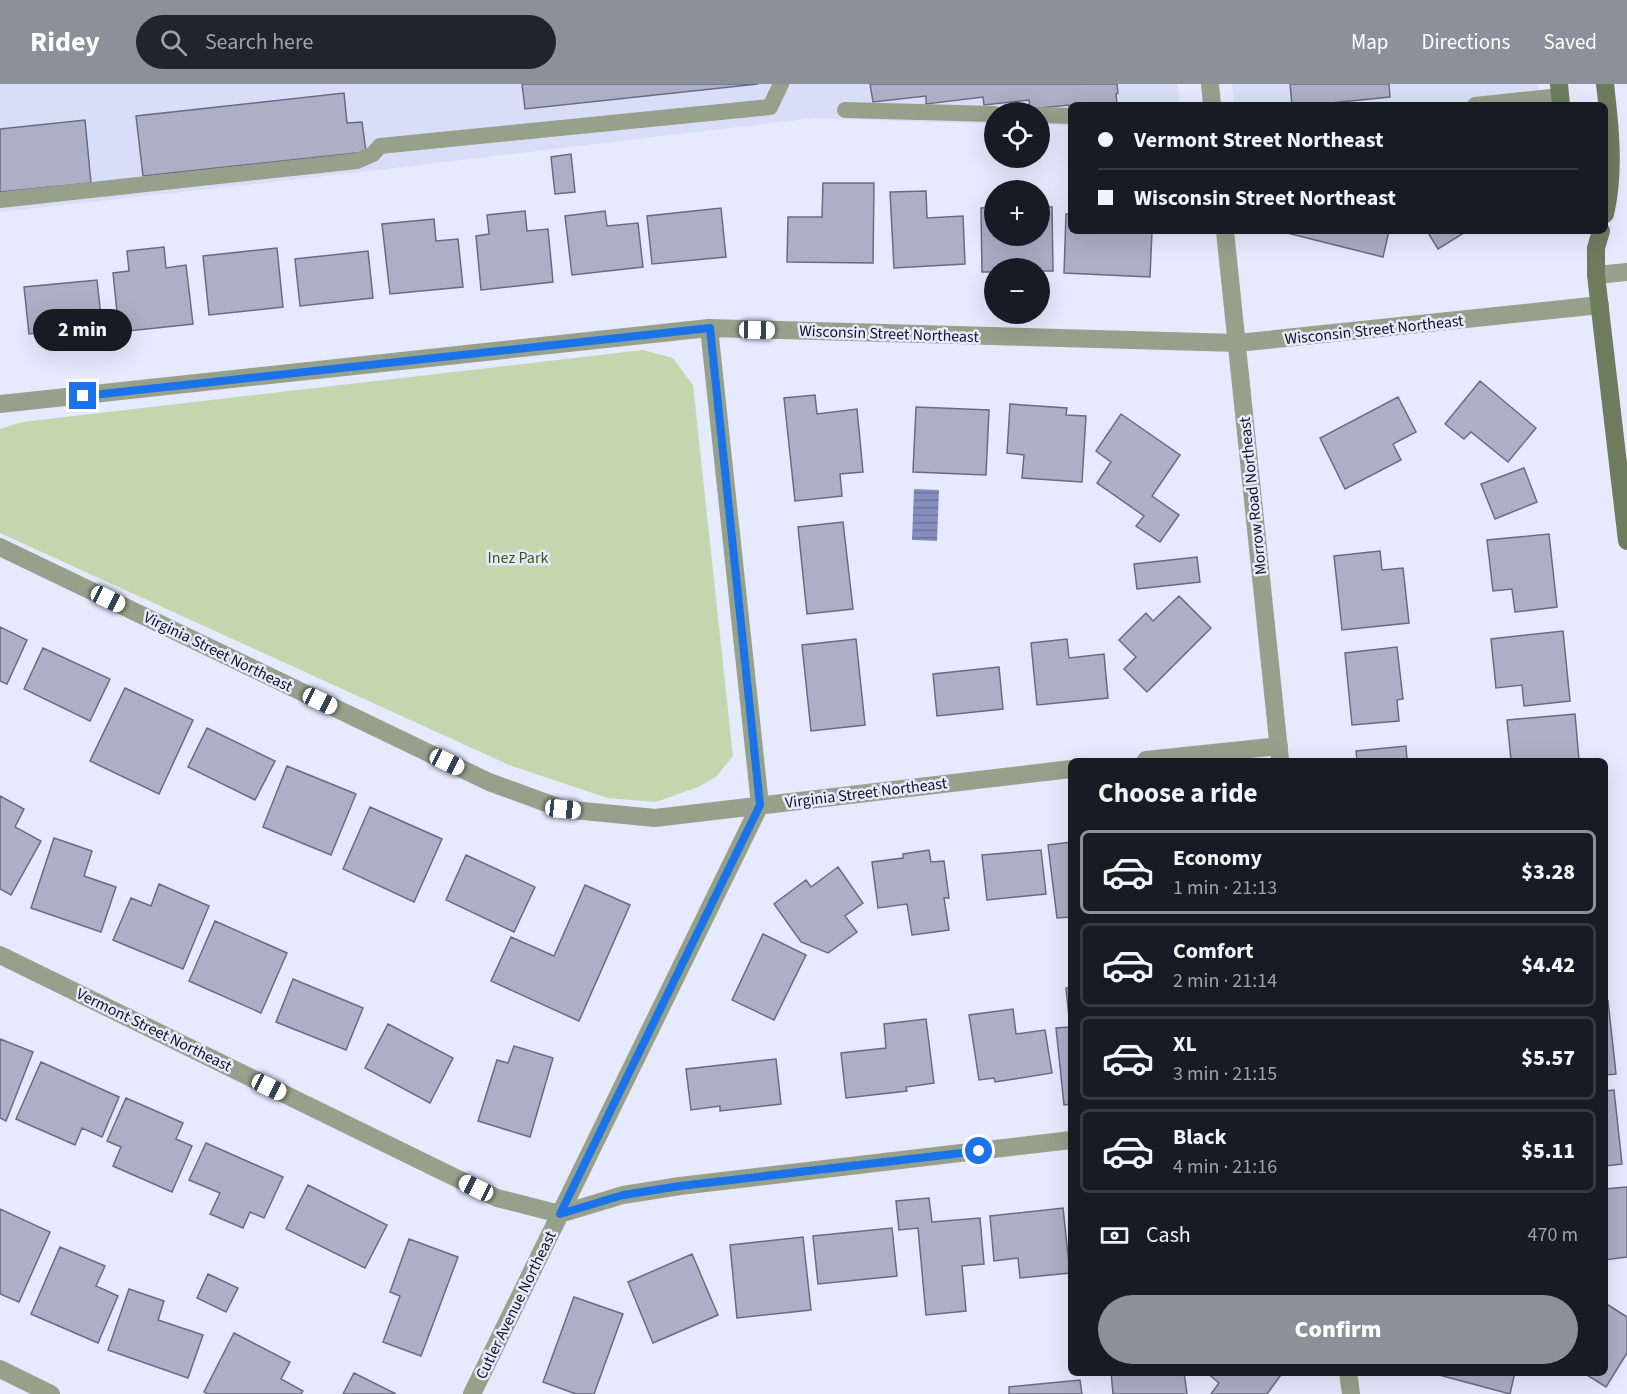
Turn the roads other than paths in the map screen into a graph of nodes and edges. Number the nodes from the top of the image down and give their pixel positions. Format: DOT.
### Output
graph roads {
  1 [pos="781,84"];
  2 [pos="1210,84"];
  3 [pos="1605,84"];
  4 [pos="1560,95"];
  5 [pos="1212,102"];
  6 [pos="1500,102"];
  7 [pos="1607,102"];
  8 [pos="1608,109"];
  9 [pos="845,110"];
  10 [pos="984,114"];
  11 [pos="1050,115"];
  12 [pos="1068,116"];
  13 [pos="0,200"];
  14 [pos="1608,201"];
  15 [pos="1226,234"];
  16 [pos="1599,240"];
  17 [pos="1627,272"];
  18 [pos="1596,275"];
  19 [pos="1600,305"];
  20 [pos="710,328"];
  21 [pos="1238,343"];
  22 [pos="0,405"];
  23 [pos="1627,541"];
  24 [pos="0,547"];
  25 [pos="1280,753"];
  26 [pos="1184,758"];
  27 [pos="1068,769"];
  28 [pos="760,805"];
  29 [pos="0,955"];
  30 [pos="1068,1140"];
  31 [pos="560,1214"];
  32 [pos="0,1369"];
  33 [pos="1349,1376"];
  34 [pos="51,1394"];
  35 [pos="472,1394"];
  36 [pos="1351,1394"];
  1 -- 13 [label="lane"];
  2 -- 5 [label="street"];
  3 -- 7 [label="street"];
  4 -- 6 [label="lane"];
  8 -- 14 [label="street"];
  9 -- 10 [label="lane"];
  11 -- 12 [label="lane"];
  15 -- 21 [label="street, Morrow Road Northeast"];
  16 -- 18 [label="street"];
  17 -- 18 [label="street"];
  18 -- 19 [label="street"];
  19 -- 21 [label="street, Wisconsin Street Northeast"];
  19 -- 23 [label="street"];
  20 -- 21 [label="street, Wisconsin Street Northeast"];
  20 -- 22 [label="street, Wisconsin Street Northeast"];
  20 -- 28 [label="street"];
  21 -- 25 [label="street, Morrow Road Northeast"];
  24 -- 28 [label="street, Virginia Street Northeast"];
  25 -- 26 [label="street"];
  27 -- 28 [label="street, Virginia Street Northeast"];
  28 -- 31 [label="street, Cutler Avenue Northeast"];
  29 -- 31 [label="street, Vermont Street Northeast"];
  30 -- 31 [label="street"];
  31 -- 35 [label="street, Cutler Avenue Northeast"];
  32 -- 34 [label="street"];
  33 -- 36 [label="street"];
}
